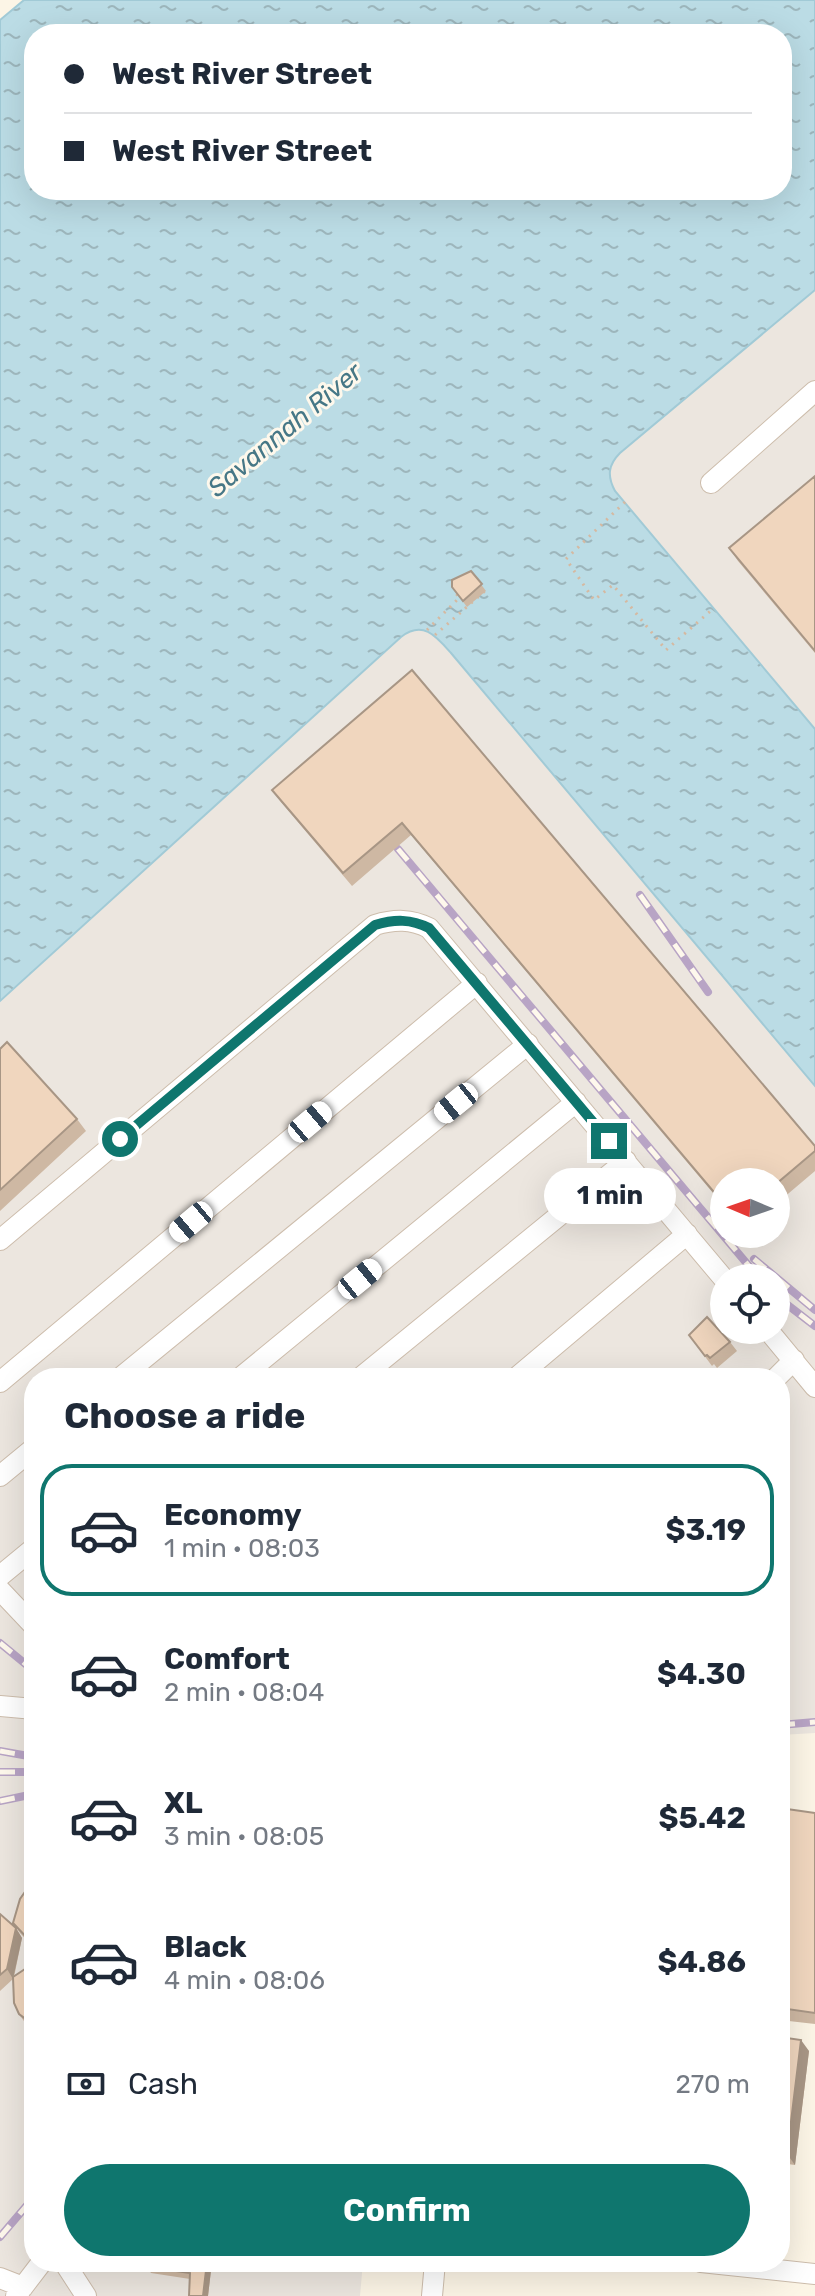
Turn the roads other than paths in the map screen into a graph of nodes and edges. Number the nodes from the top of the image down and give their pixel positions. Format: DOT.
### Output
graph roads {
  1 [pos="815,391"];
  2 [pos="711,483"];
  3 [pos="477,983"];
  4 [pos="528,1044"];
  5 [pos="576,1102"];
  6 [pos="626,1161"];
  7 [pos="687,1234"];
  8 [pos="0,1240"];
  9 [pos="712,1264"];
  10 [pos="780,1344"];
  11 [pos="794,1360"];
  12 [pos="132,1368"];
  13 [pos="252,1368"];
  14 [pos="372,1368"];
  15 [pos="528,1368"];
  16 [pos="786,1368"];
  17 [pos="0,1382"];
  18 [pos="815,1387"];
  19 [pos="24,1456"];
  20 [pos="0,1476"];
  21 [pos="24,1556"];
  22 [pos="0,1576"];
  23 [pos="0,1590"];
  24 [pos="24,1615"];
  25 [pos="0,1706"];
  26 [pos="24,1708"];
  27 [pos="790,2271"];
  28 [pos="35,2272"];
  29 [pos="70,2272"];
  30 [pos="434,2272"];
  31 [pos="815,2274"];
  32 [pos="0,2278"];
  33 [pos="20,2292"];
  34 [pos="86,2296"];
  35 [pos="432,2296"];
  1 -- 2 [label="street"];
  3 -- 4 [label="street"];
  3 -- 8 [label="street"];
  3 -- 17 [label="street"];
  4 -- 5 [label="street"];
  4 -- 12 [label="street"];
  5 -- 6 [label="street"];
  5 -- 13 [label="street"];
  6 -- 7 [label="street"];
  6 -- 14 [label="street"];
  7 -- 9 [label="street"];
  7 -- 15 [label="street"];
  10 -- 11 [label="street"];
  11 -- 16 [label="street"];
  11 -- 18 [label="street"];
  19 -- 20 [label="street"];
  21 -- 22 [label="street"];
  23 -- 24 [label="street"];
  25 -- 26 [label="street"];
  27 -- 31 [label="street"];
  28 -- 33 [label="street"];
  29 -- 34 [label="street"];
  30 -- 35 [label="street"];
  32 -- 33 [label="street"];
}
